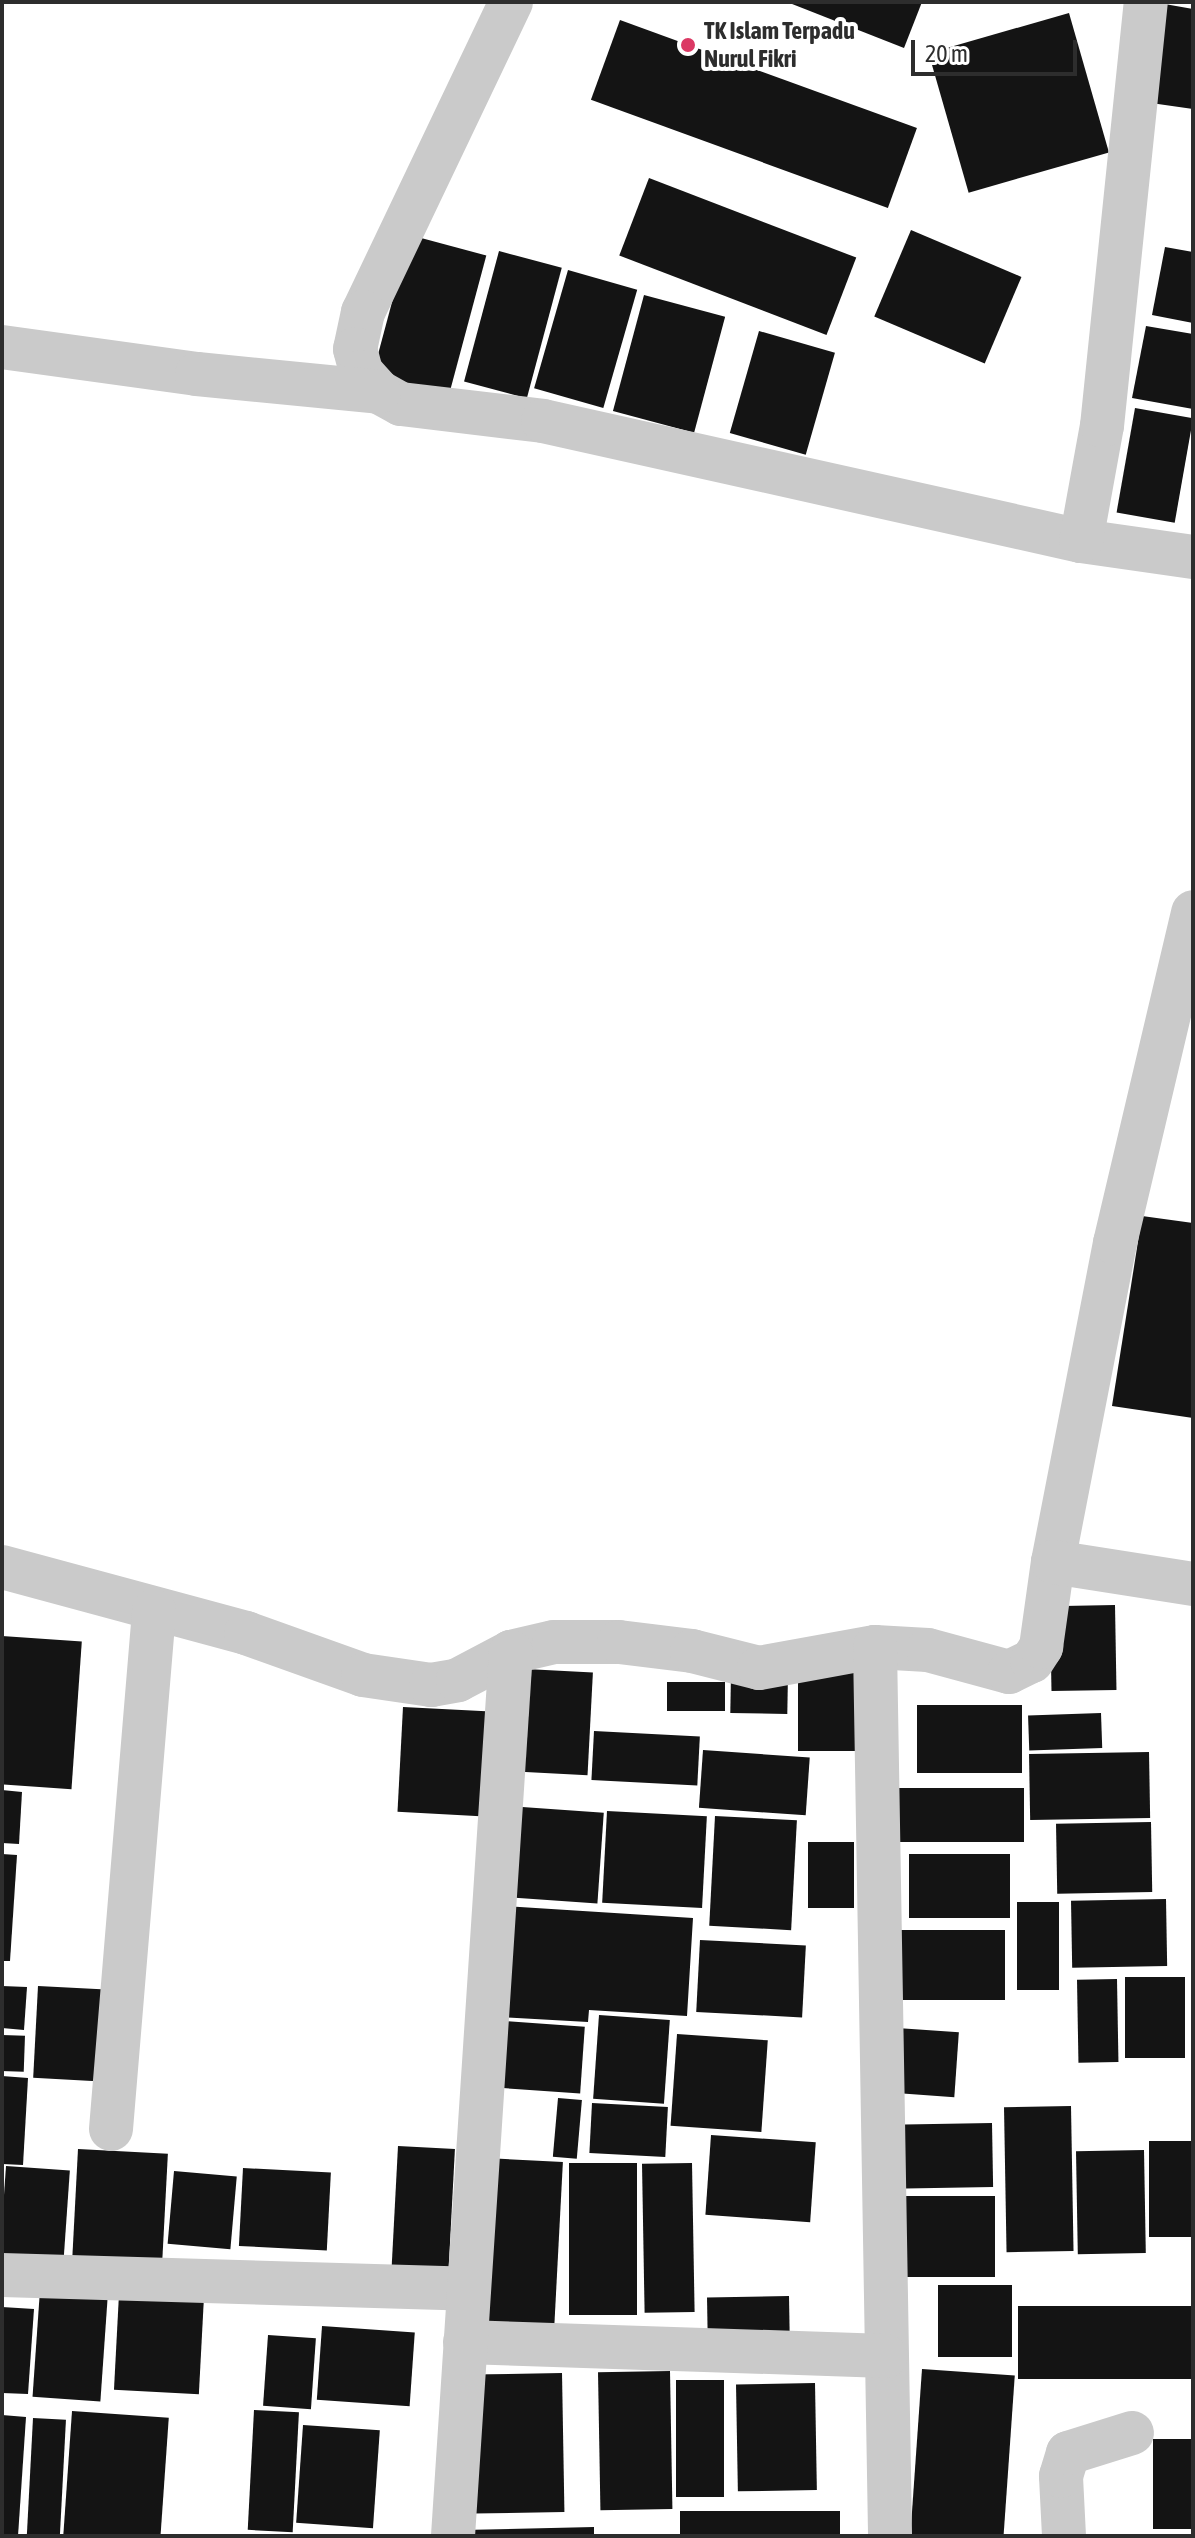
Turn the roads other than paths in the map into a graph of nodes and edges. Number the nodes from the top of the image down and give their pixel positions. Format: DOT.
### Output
graph roads {
  1 [pos="511,2"];
  2 [pos="1146,2"];
  3 [pos="2,347"];
  4 [pos="379,392"];
  5 [pos="1081,541"];
  6 [pos="1193,557"];
  7 [pos="1193,912"];
  8 [pos="1053,1562"];
  9 [pos="2,1567"];
  10 [pos="1193,1584"];
  11 [pos="154,1611"];
  12 [pos="875,1647"];
  13 [pos="511,1652"];
  14 [pos="111,2129"];
  15 [pos="2,2275"];
  16 [pos="469,2289"];
  17 [pos="465,2342"];
  18 [pos="886,2356"];
  19 [pos="1132,2433"];
  20 [pos="453,2536"];
  21 [pos="890,2536"];
  22 [pos="1064,2536"];
  1 -- 4 [label="street"];
  2 -- 5 [label="street"];
  3 -- 4 [label="street"];
  4 -- 5 [label="street"];
  5 -- 6 [label="street"];
  7 -- 8 [label="street"];
  8 -- 10 [label="street"];
  8 -- 12 [label="street"];
  9 -- 11 [label="street"];
  11 -- 13 [label="street"];
  11 -- 14 [label="street"];
  12 -- 13 [label="street"];
  12 -- 18 [label="street"];
  13 -- 16 [label="street"];
  15 -- 16 [label="street"];
  16 -- 17 [label="street"];
  17 -- 18 [label="street"];
  17 -- 20 [label="street"];
  18 -- 21 [label="street"];
  19 -- 22 [label="street"];
}
